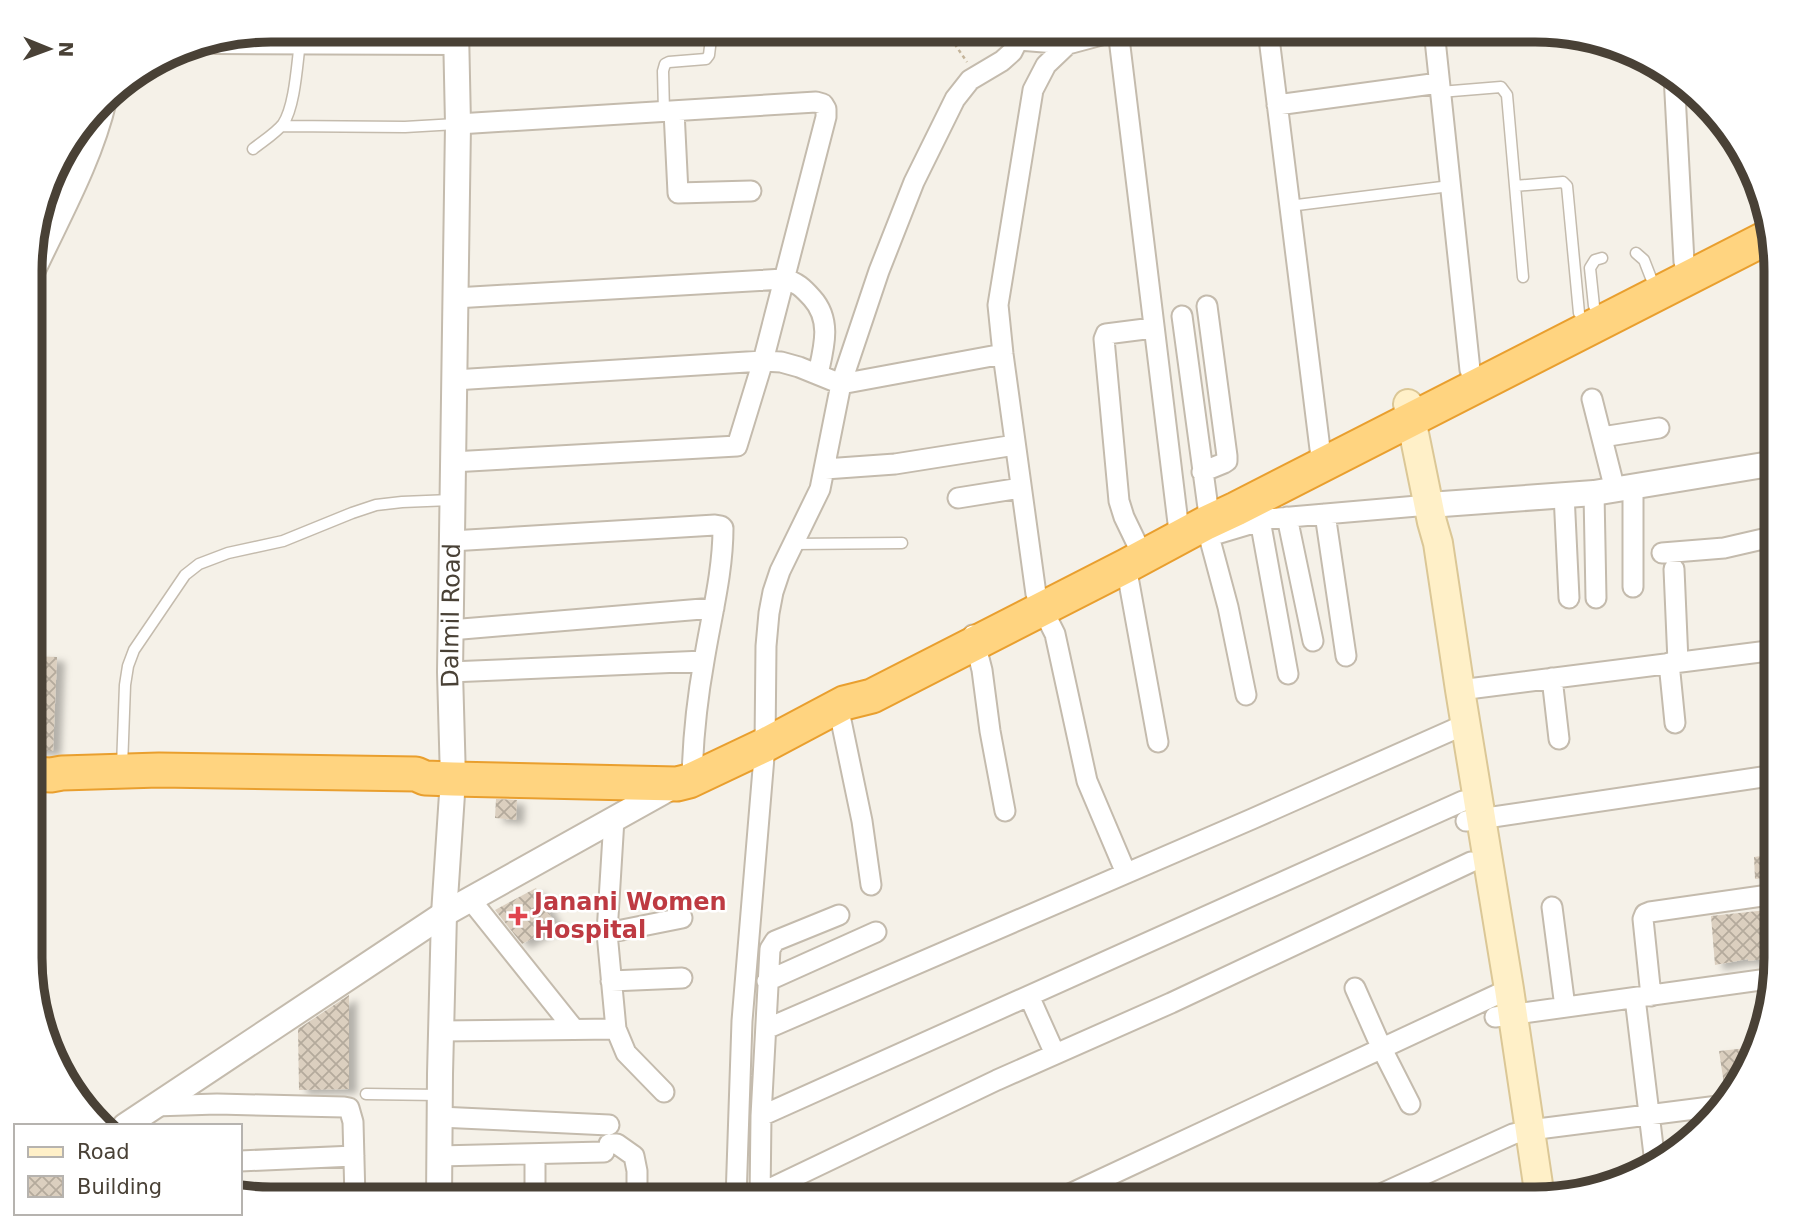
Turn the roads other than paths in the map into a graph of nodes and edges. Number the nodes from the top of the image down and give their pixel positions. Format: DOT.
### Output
graph roads {
  1 [pos="300,42"];
  2 [pos="456,42"];
  3 [pos="711,42"];
  4 [pos="1017,42"];
  5 [pos="1058,42"];
  6 [pos="1075,42"];
  7 [pos="1120,42"];
  8 [pos="1269,42"];
  9 [pos="1435,42"];
  10 [pos="1068,44"];
  11 [pos="1439,87"];
  12 [pos="1675,90"];
  13 [pos="1277,105"];
  14 [pos="669,111"];
  15 [pos="100,119"];
  16 [pos="458,124"];
  17 [pos="282,126"];
  18 [pos="253,149"];
  19 [pos="1450,186"];
  20 [pos="1515,186"];
  21 [pos="751,191"];
  22 [pos="1289,206"];
  23 [pos="1760,226"];
  24 [pos="1762,240"];
  25 [pos="44,247"];
  26 [pos="1602,258"];
  27 [pos="1684,262"];
  28 [pos="1523,277"];
  29 [pos="784,279"];
  30 [pos="455,298"];
  31 [pos="1207,306"];
  32 [pos="1587,310"];
  33 [pos="1182,316"];
  34 [pos="1153,328"];
  35 [pos="1003,354"];
  36 [pos="763,361"];
  37 [pos="1469,370"];
  38 [pos="818,374"];
  39 [pos="454,380"];
  40 [pos="841,384"];
  41 [pos="1592,399"];
  42 [pos="1409,411"];
  43 [pos="1659,428"];
  44 [pos="1602,438"];
  45 [pos="1015,445"];
  46 [pos="1321,458"];
  47 [pos="453,462"];
  48 [pos="1764,465"];
  49 [pos="825,469"];
  50 [pos="1202,472"];
  51 [pos="1021,488"];
  52 [pos="1614,490"];
  53 [pos="1564,494"];
  54 [pos="958,498"];
  55 [pos="452,500"];
  56 [pos="1430,513"];
  57 [pos="1325,514"];
  58 [pos="1287,517"];
  59 [pos="1201,520"];
  60 [pos="1260,520"];
  61 [pos="1764,539"];
  62 [pos="451,541"];
  63 [pos="902,543"];
  64 [pos="793,544"];
  65 [pos="1132,555"];
  66 [pos="1633,587"];
  67 [pos="1569,598"];
  68 [pos="1596,598"];
  69 [pos="1040,601"];
  70 [pos="714,608"];
  71 [pos="450,630"];
  72 [pos="973,635"];
  73 [pos="1313,641"];
  74 [pos="1764,652"];
  75 [pos="1346,656"];
  76 [pos="704,661"];
  77 [pos="1674,663"];
  78 [pos="450,672"];
  79 [pos="1289,674"];
  80 [pos="1552,678"];
  81 [pos="1460,690"];
  82 [pos="1246,695"];
  83 [pos="841,704"];
  84 [pos="1675,723"];
  85 [pos="1460,727"];
  86 [pos="1559,740"];
  87 [pos="1158,742"];
  88 [pos="765,745"];
  89 [pos="122,771"];
  90 [pos="42,775"];
  91 [pos="42,775"];
  92 [pos="159,777"];
  93 [pos="1764,777"];
  94 [pos="439,779"];
  95 [pos="684,781"];
  96 [pos="1005,811"];
  97 [pos="1470,814"];
  98 [pos="614,818"];
  99 [pos="1471,862"];
  100 [pos="1126,873"];
  101 [pos="871,884"];
  102 [pos="1764,896"];
  103 [pos="470,899"];
  104 [pos="1552,907"];
  105 [pos="444,914"];
  106 [pos="839,915"];
  107 [pos="682,918"];
  108 [pos="876,932"];
  109 [pos="607,933"];
  110 [pos="682,978"];
  111 [pos="1763,980"];
  112 [pos="611,981"];
  113 [pos="767,981"];
  114 [pos="1355,988"];
  115 [pos="1029,996"];
  116 [pos="1643,997"];
  117 [pos="1502,1004"];
  118 [pos="1565,1007"];
  119 [pos="574,1029"];
  120 [pos="617,1029"];
  121 [pos="765,1030"];
  122 [pos="441,1031"];
  123 [pos="1382,1049"];
  124 [pos="1055,1054"];
  125 [pos="664,1093"];
  126 [pos="366,1094"];
  127 [pos="1410,1104"];
  128 [pos="154,1106"];
  129 [pos="440,1106"];
  130 [pos="1708,1107"];
  131 [pos="1650,1115"];
  132 [pos="761,1116"];
  133 [pos="128,1124"];
  134 [pos="1521,1132"];
  135 [pos="607,1141"];
  136 [pos="1655,1153"];
  137 [pos="535,1154"];
  138 [pos="354,1156"];
  139 [pos="439,1156"];
  140 [pos="242,1161"];
  141 [pos="355,1187"];
  142 [pos="439,1187"];
  143 [pos="535,1187"];
  144 [pos="637,1187"];
  145 [pos="736,1187"];
  146 [pos="760,1187"];
  147 [pos="778,1187"];
  148 [pos="1085,1187"];
  149 [pos="1408,1187"];
  150 [pos="1522,1187"];
  151 [pos="1537,1187"];
  1 -- 17 [label="lane"];
  2 -- 16 [label="street, Dalmil Road"];
  3 -- 14 [label="lane"];
  4 -- 40 [label="street"];
  5 -- 10 [label="street"];
  6 -- 10 [label="street"];
  7 -- 34 [label="street"];
  8 -- 13 [label="street"];
  9 -- 11 [label="street"];
  10 -- 35 [label="street"];
  11 -- 13 [label="street"];
  11 -- 19 [label="street"];
  11 -- 20 [label="lane"];
  12 -- 27 [label="street"];
  13 -- 22 [label="street"];
  14 -- 16 [label="street"];
  14 -- 21 [label="street"];
  14 -- 29 [label="street"];
  15 -- 25 [label="street"];
  16 -- 17 [label="lane"];
  16 -- 30 [label="street, Dalmil Road"];
  17 -- 18 [label="lane"];
  19 -- 22 [label="lane"];
  19 -- 37 [label="street"];
  20 -- 28 [label="lane"];
  20 -- 32 [label="lane"];
  22 -- 46 [label="street"];
  23 -- 27 [label="highway"];
  24 -- 42 [label="highway"];
  26 -- 32 [label="lane"];
  27 -- 32 [label="highway"];
  29 -- 30 [label="street"];
  29 -- 36 [label="street"];
  29 -- 38 [label="street"];
  30 -- 39 [label="street, Dalmil Road"];
  31 -- 50 [label="street"];
  32 -- 37 [label="highway"];
  33 -- 50 [label="street"];
  34 -- 59 [label="street"];
  34 -- 65 [label="street"];
  35 -- 40 [label="street"];
  35 -- 45 [label="street"];
  36 -- 38 [label="street"];
  36 -- 39 [label="street"];
  36 -- 47 [label="street"];
  37 -- 42 [label="highway"];
  38 -- 40 [label="street"];
  39 -- 47 [label="street, Dalmil Road"];
  40 -- 49 [label="street"];
  41 -- 44 [label="street"];
  42 -- 46 [label="highway"];
  42 -- 56 [label="main road"];
  43 -- 44 [label="street"];
  44 -- 52 [label="street"];
  45 -- 49 [label="street"];
  45 -- 51 [label="street"];
  46 -- 59 [label="highway"];
  47 -- 55 [label="street, Dalmil Road"];
  48 -- 52 [label="street"];
  49 -- 64 [label="street"];
  50 -- 59 [label="street"];
  51 -- 54 [label="street"];
  51 -- 69 [label="street"];
  52 -- 53 [label="street"];
  52 -- 66 [label="street"];
  52 -- 68 [label="street"];
  53 -- 56 [label="street"];
  53 -- 67 [label="street"];
  55 -- 62 [label="street, Dalmil Road"];
  55 -- 89 [label="lane"];
  56 -- 57 [label="street"];
  56 -- 81 [label="main road"];
  56 -- 85 [label="main road"];
  57 -- 58 [label="street"];
  57 -- 75 [label="street"];
  58 -- 60 [label="street"];
  58 -- 73 [label="street"];
  59 -- 60 [label="street"];
  59 -- 65 [label="highway"];
  59 -- 82 [label="street"];
  60 -- 79 [label="street"];
  61 -- 77 [label="street"];
  62 -- 70 [label="street"];
  62 -- 71 [label="street, Dalmil Road"];
  63 -- 64 [label="lane"];
  64 -- 88 [label="street"];
  65 -- 69 [label="highway"];
  65 -- 87 [label="street"];
  69 -- 72 [label="highway"];
  69 -- 100 [label="street"];
  70 -- 71 [label="street"];
  70 -- 76 [label="street"];
  71 -- 78 [label="street, Dalmil Road"];
  72 -- 83 [label="highway"];
  72 -- 96 [label="street"];
  74 -- 77 [label="street"];
  76 -- 78 [label="street"];
  76 -- 95 [label="street"];
  77 -- 80 [label="street"];
  77 -- 84 [label="street"];
  78 -- 94 [label="street, Dalmil Road"];
  80 -- 81 [label="street"];
  80 -- 86 [label="street"];
  81 -- 85 [label="main road"];
  83 -- 88 [label="highway"];
  83 -- 101 [label="street"];
  85 -- 97 [label="main road"];
  85 -- 100 [label="street"];
  88 -- 95 [label="highway"];
  88 -- 145 [label="street"];
  89 -- 90 [label="highway"];
  89 -- 92 [label="highway"];
  91 -- 92 [label="highway"];
  92 -- 94 [label="highway"];
  93 -- 97 [label="street"];
  94 -- 95 [label="highway"];
  94 -- 105 [label="street, Dalmil Road"];
  95 -- 98 [label="street"];
  97 -- 99 [label="main road"];
  97 -- 115 [label="street"];
  97 -- 117 [label="main road"];
  98 -- 103 [label="street"];
  98 -- 109 [label="street"];
  99 -- 117 [label="main road"];
  99 -- 124 [label="street"];
  100 -- 121 [label="street"];
  102 -- 116 [label="street"];
  103 -- 105 [label="street"];
  103 -- 119 [label="street"];
  104 -- 118 [label="street"];
  105 -- 122 [label="street, Dalmil Road"];
  105 -- 128 [label="street"];
  106 -- 113 [label="street"];
  107 -- 109 [label="street"];
  108 -- 113 [label="street"];
  109 -- 112 [label="street"];
  110 -- 112 [label="street"];
  111 -- 116 [label="street"];
  112 -- 120 [label="street"];
  113 -- 121 [label="street"];
  114 -- 123 [label="street"];
  115 -- 124 [label="street"];
  115 -- 132 [label="street"];
  116 -- 118 [label="street"];
  116 -- 131 [label="street"];
  117 -- 118 [label="street"];
  117 -- 123 [label="street"];
  117 -- 134 [label="main road"];
  119 -- 120 [label="street"];
  119 -- 122 [label="street"];
  120 -- 125 [label="street"];
  121 -- 132 [label="street"];
  122 -- 129 [label="street, Dalmil Road"];
  123 -- 127 [label="street"];
  123 -- 148 [label="street"];
  124 -- 147 [label="street"];
  126 -- 129 [label="lane"];
  128 -- 133 [label="street"];
  128 -- 138 [label="street"];
  129 -- 135 [label="street"];
  129 -- 139 [label="street, Dalmil Road"];
  130 -- 131 [label="street"];
  131 -- 134 [label="street"];
  131 -- 136 [label="street"];
  132 -- 146 [label="street"];
  134 -- 149 [label="street"];
  134 -- 150 [label="main road"];
  134 -- 151 [label="main road"];
  135 -- 137 [label="street"];
  135 -- 144 [label="street"];
  137 -- 139 [label="street"];
  137 -- 143 [label="street"];
  138 -- 140 [label="street"];
  138 -- 141 [label="street"];
  139 -- 142 [label="street, Dalmil Road"];
}
